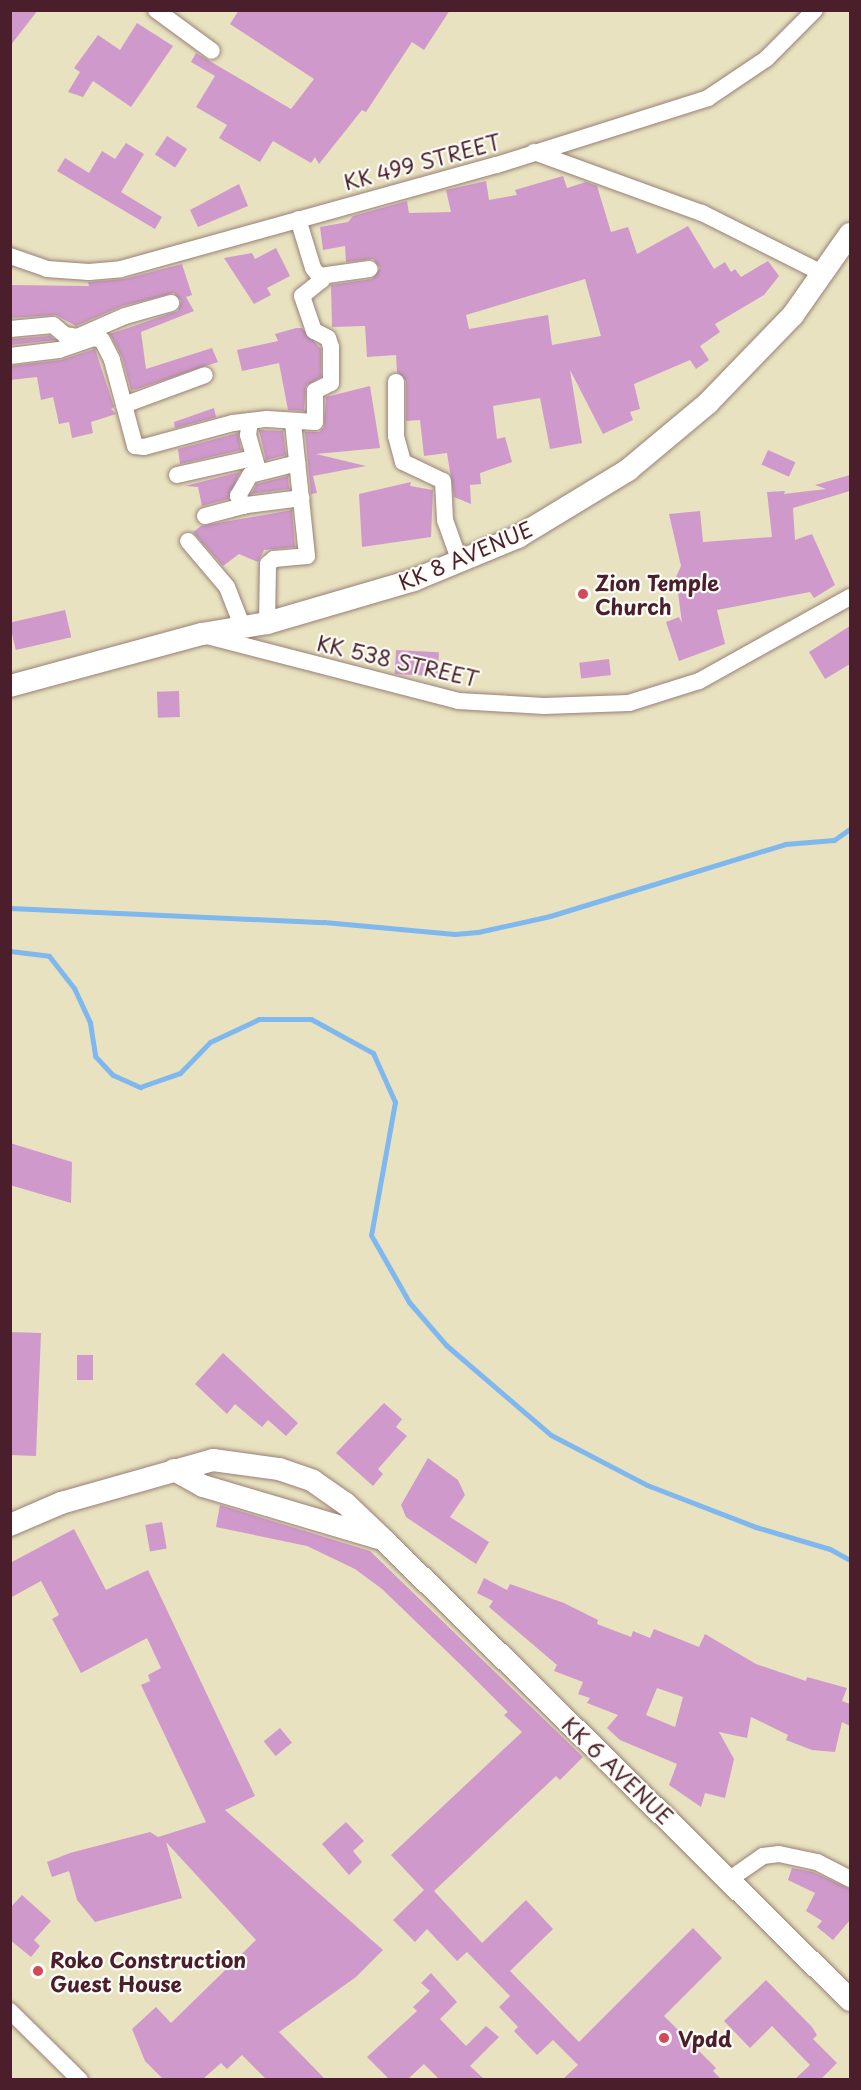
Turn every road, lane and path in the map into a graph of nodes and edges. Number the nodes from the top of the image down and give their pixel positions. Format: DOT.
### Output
graph roads {
  1 [pos="156,10"];
  2 [pos="815,10"];
  3 [pos="212,51"];
  4 [pos="534,152"];
  5 [pos="298,219"];
  6 [pos="850,234"];
  7 [pos="10,256"];
  8 [pos="370,269"];
  9 [pos="824,274"];
  10 [pos="320,276"];
  11 [pos="171,303"];
  12 [pos="10,329"];
  13 [pos="10,356"];
  14 [pos="205,375"];
  15 [pos="396,382"];
  16 [pos="124,405"];
  17 [pos="250,421"];
  18 [pos="293,422"];
  19 [pos="231,463"];
  20 [pos="297,463"];
  21 [pos="256,465"];
  22 [pos="177,475"];
  23 [pos="302,498"];
  24 [pos="241,501"];
  25 [pos="205,516"];
  26 [pos="188,541"];
  27 [pos="460,562"];
  28 [pos="850,597"];
  29 [pos="267,623"];
  30 [pos="243,628"];
  31 [pos="202,634"];
  32 [pos="10,686"];
  33 [pos="174,1470"];
  34 [pos="10,1525"];
  35 [pos="385,1541"];
  36 [pos="730,1879"];
  37 [pos="850,1879"];
  38 [pos="850,2000"];
  39 [pos="10,2011"];
  40 [pos="80,2079"];
  1 -- 3 [label="street"];
  2 -- 4 [label="street, KK 499 STREET"];
  4 -- 5 [label="street, KK 499 STREET"];
  4 -- 9 [label="street"];
  5 -- 7 [label="street, KK 499 STREET"];
  5 -- 10 [label="street"];
  6 -- 9 [label="main road, KK 8 AVENUE"];
  8 -- 10 [label="street"];
  9 -- 27 [label="main road, KK 8 AVENUE"];
  10 -- 18 [label="street"];
  11 -- 12 [label="street"];
  13 -- 16 [label="street"];
  14 -- 16 [label="street"];
  15 -- 27 [label="street"];
  16 -- 17 [label="street"];
  17 -- 18 [label="street"];
  17 -- 21 [label="street"];
  18 -- 20 [label="street"];
  19 -- 21 [label="street"];
  19 -- 22 [label="street"];
  19 -- 24 [label="street"];
  20 -- 21 [label="street"];
  20 -- 23 [label="street"];
  21 -- 24 [label="street"];
  23 -- 24 [label="street"];
  23 -- 29 [label="street"];
  24 -- 25 [label="street"];
  26 -- 30 [label="street"];
  27 -- 29 [label="main road, KK 8 AVENUE"];
  28 -- 31 [label="street, KK 538 STREET"];
  29 -- 30 [label="main road, KK 8 AVENUE"];
  30 -- 31 [label="main road, KK 8 AVENUE"];
  31 -- 32 [label="main road, KK 8 AVENUE"];
  33 -- 34 [label="main road, KK 6 AVENUE"];
  33 -- 35 [label="main road, KK 6 AVENUE"];
  33 -- 35 [label="main road, KK 6 AVENUE"];
  35 -- 36 [label="main road, KK 6 AVENUE"];
  36 -- 37 [label="street"];
  36 -- 38 [label="main road, KK 6 AVENUE"];
  39 -- 40 [label="street"];
}
